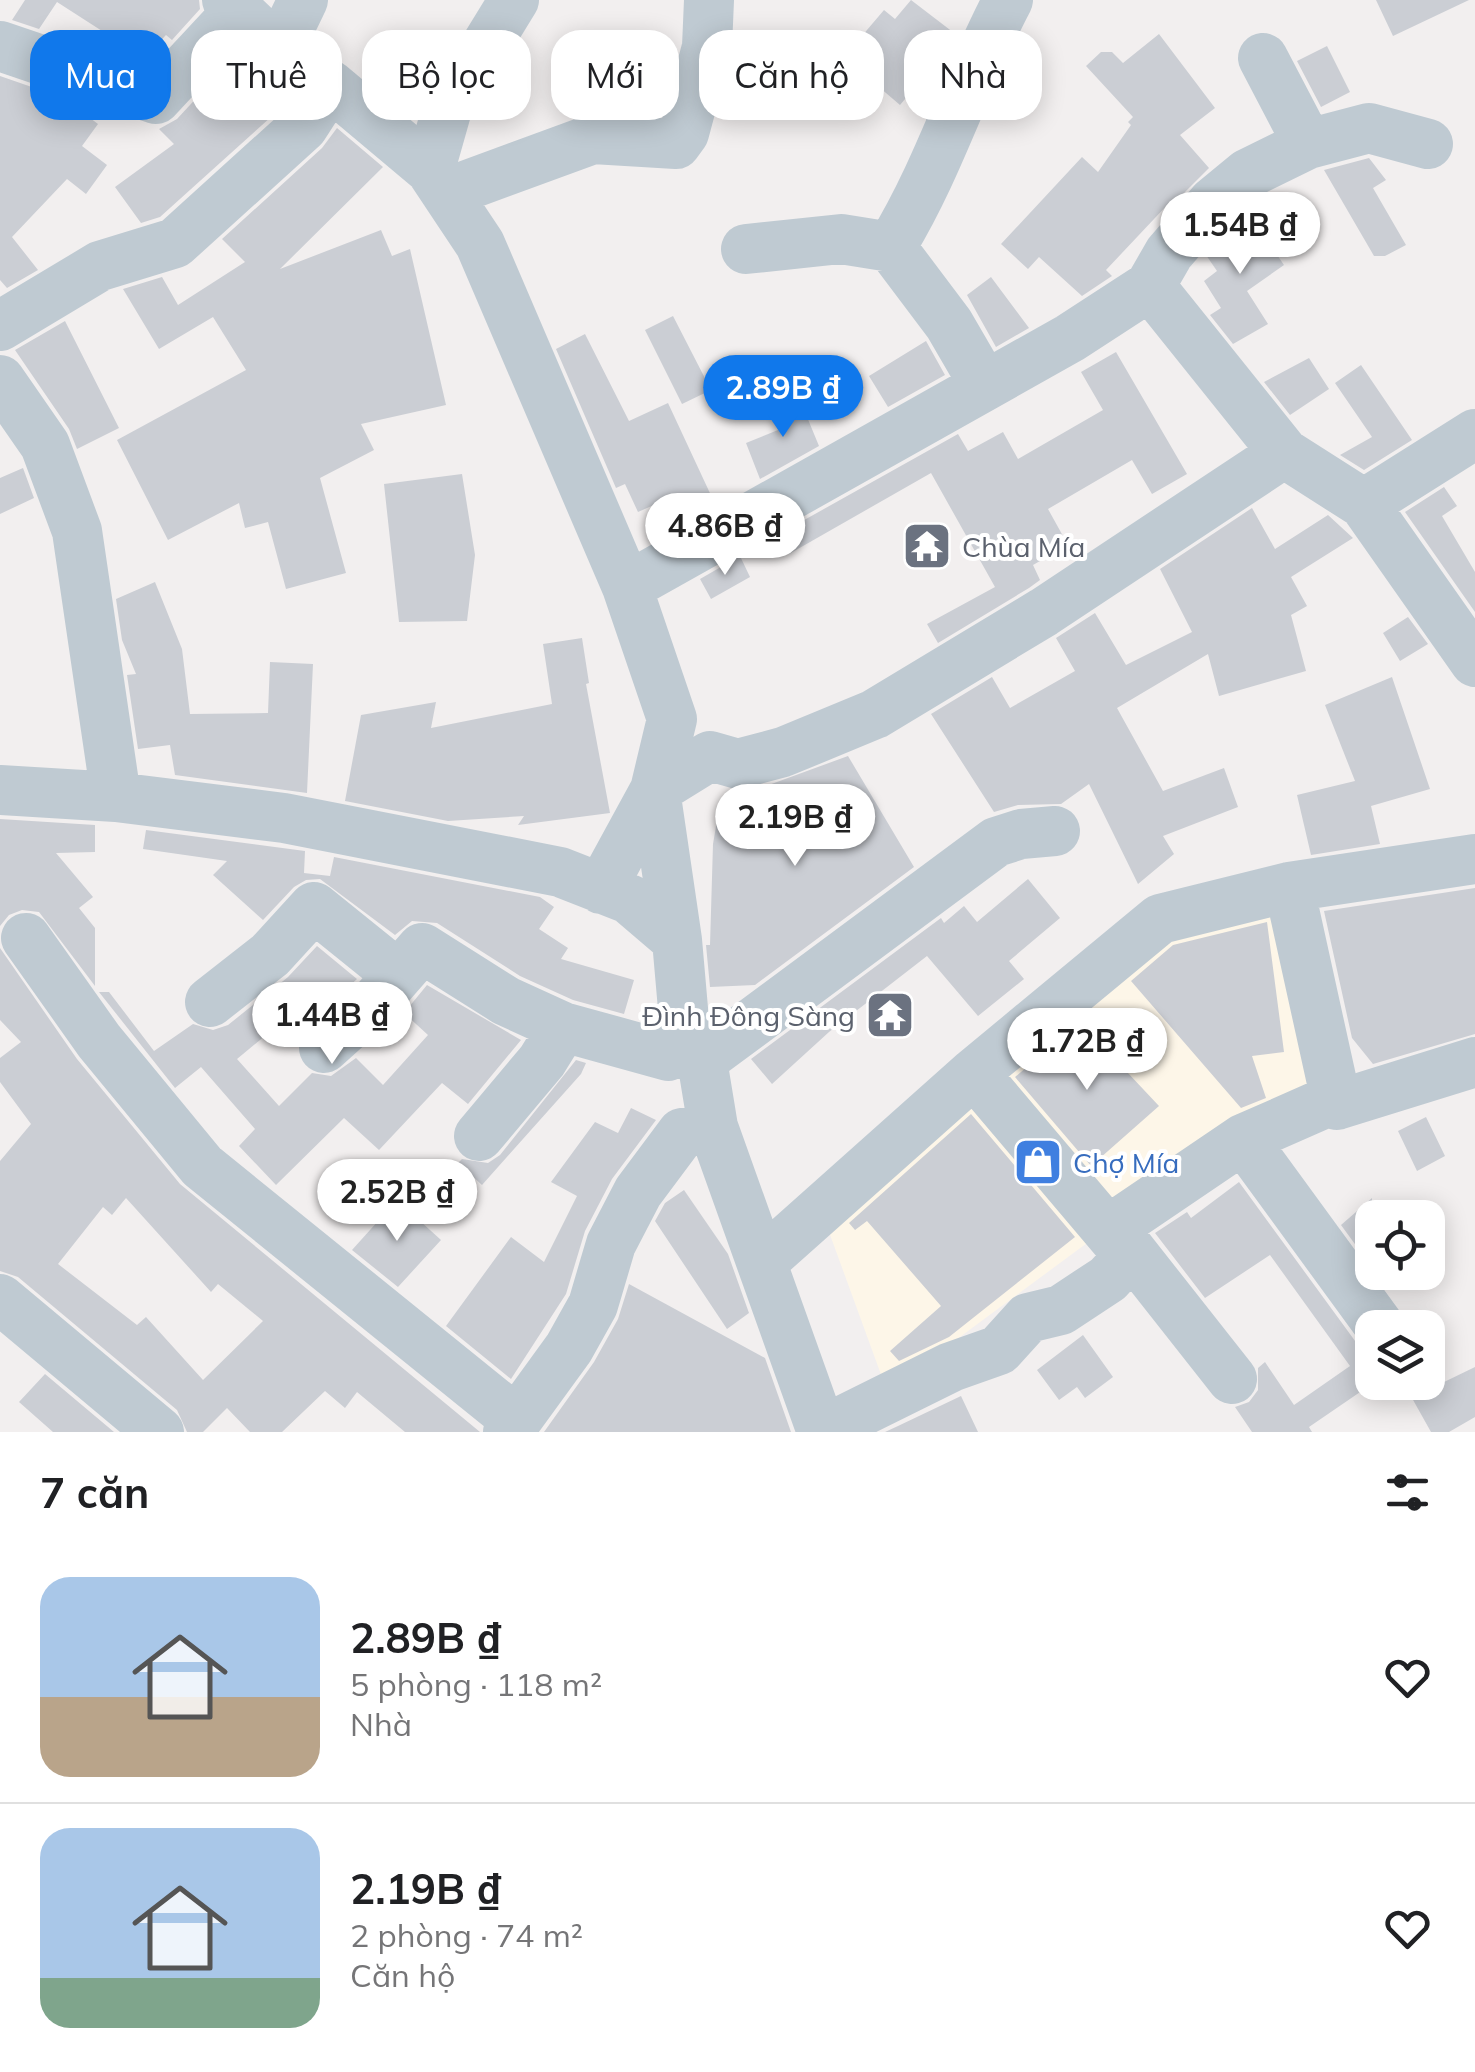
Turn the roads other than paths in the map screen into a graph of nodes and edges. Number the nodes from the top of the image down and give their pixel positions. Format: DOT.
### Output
graph roads {
  1 [pos="304,0"];
  2 [pos="514,0"];
  3 [pos="709,0"];
  4 [pos="1008,0"];
  5 [pos="232,6"];
  6 [pos="258,30"];
  7 [pos="289,30"];
  8 [pos="0,46"];
  9 [pos="1263,58"];
  10 [pos="342,96"];
  11 [pos="306,120"];
  12 [pos="1308,144"];
  13 [pos="1428,144"];
  14 [pos="438,181"];
  15 [pos="891,247"];
  16 [pos="746,249"];
  17 [pos="1150,286"];
  18 [pos="0,326"];
  19 [pos="0,380"];
  20 [pos="985,386"];
  21 [pos="1475,434"];
  22 [pos="1284,453"];
  23 [pos="1364,504"];
  24 [pos="628,586"];
  25 [pos="1475,662"];
  26 [pos="0,790"];
  27 [pos="655,790"];
  28 [pos="116,797"];
  29 [pos="1056,831"];
  30 [pos="1475,860"];
  31 [pos="1289,887"];
  32 [pos="601,889"];
  33 [pos="26,938"];
  34 [pos="677,940"];
  35 [pos="397,974"];
  36 [pos="210,1002"];
  37 [pos="563,1027"];
  38 [pos="324,1048"];
  39 [pos="694,1051"];
  40 [pos="1475,1062"];
  41 [pos="974,1072"];
  42 [pos="1337,1105"];
  43 [pos="713,1127"];
  44 [pos="479,1136"];
  45 [pos="1243,1139"];
  46 [pos="1127,1249"];
  47 [pos="763,1260"];
  48 [pos="0,1299"];
  49 [pos="1368,1310"];
  50 [pos="1232,1379"];
  51 [pos="512,1426"];
  52 [pos="822,1431"];
  53 [pos="159,1432"];
  1 -- 7 [label="street"];
  2 -- 14 [label="street"];
  3 -- 14 [label="street"];
  4 -- 15 [label="street"];
  5 -- 6 [label="street"];
  5 -- 8 [label="street"];
  9 -- 12 [label="street"];
  10 -- 14 [label="street"];
  11 -- 18 [label="street"];
  12 -- 13 [label="street"];
  12 -- 17 [label="street"];
  14 -- 24 [label="street"];
  15 -- 16 [label="street"];
  15 -- 20 [label="street"];
  17 -- 20 [label="street"];
  17 -- 22 [label="street"];
  19 -- 28 [label="street"];
  20 -- 24 [label="street"];
  21 -- 23 [label="street"];
  22 -- 23 [label="street"];
  22 -- 27 [label="street"];
  23 -- 25 [label="street"];
  24 -- 27 [label="street"];
  26 -- 28 [label="street"];
  27 -- 32 [label="street"];
  27 -- 34 [label="street"];
  28 -- 32 [label="street"];
  29 -- 39 [label="street"];
  30 -- 31 [label="street"];
  31 -- 41 [label="street"];
  31 -- 42 [label="street"];
  32 -- 34 [label="street"];
  33 -- 51 [label="street"];
  34 -- 39 [label="street"];
  35 -- 36 [label="street"];
  35 -- 37 [label="street"];
  35 -- 38 [label="street"];
  37 -- 39 [label="street"];
  37 -- 44 [label="street"];
  39 -- 43 [label="street"];
  40 -- 42 [label="street"];
  41 -- 46 [label="street"];
  41 -- 47 [label="street"];
  42 -- 45 [label="street"];
  43 -- 47 [label="street"];
  43 -- 51 [label="street"];
  45 -- 46 [label="street"];
  45 -- 49 [label="street"];
  46 -- 50 [label="street"];
  46 -- 52 [label="street"];
  47 -- 52 [label="street"];
  48 -- 53 [label="street"];
}
